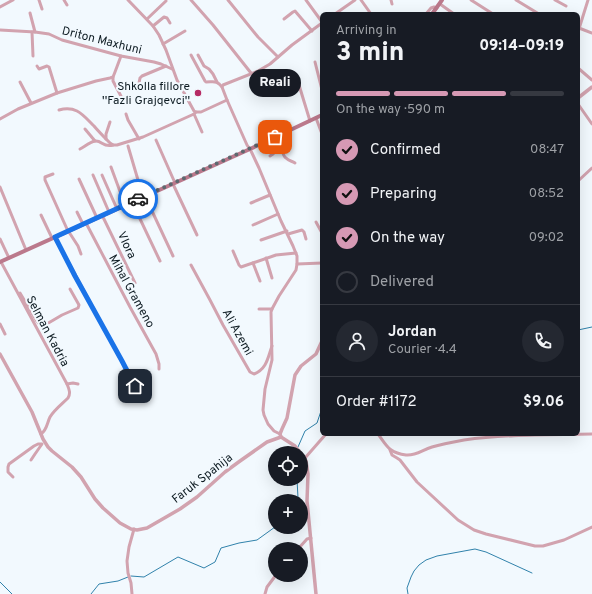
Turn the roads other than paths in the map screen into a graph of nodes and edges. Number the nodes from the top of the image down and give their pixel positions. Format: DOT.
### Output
graph roads {
  1 [pos="13,0"];
  2 [pos="39,0"];
  3 [pos="64,0"];
  4 [pos="128,0"];
  5 [pos="191,0"];
  6 [pos="228,0"];
  7 [pos="306,0"];
  8 [pos="355,0"];
  9 [pos="361,0"];
  10 [pos="471,0"];
  11 [pos="516,0"];
  12 [pos="555,0"];
  13 [pos="588,0"];
  14 [pos="166,1"];
  15 [pos="440,4"];
  16 [pos="67,5"];
  17 [pos="566,6"];
  18 [pos="0,7"];
  19 [pos="42,9"];
  20 [pos="340,11"];
  21 [pos="370,12"];
  22 [pos="428,12"];
  23 [pos="451,12"];
  24 [pos="489,12"];
  25 [pos="535,12"];
  26 [pos="30,14"];
  27 [pos="146,19"];
  28 [pos="284,20"];
  29 [pos="320,20"];
  30 [pos="170,23"];
  31 [pos="320,25"];
  32 [pos="580,25"];
  33 [pos="153,26"];
  34 [pos="580,28"];
  35 [pos="0,30"];
  36 [pos="185,31"];
  37 [pos="312,31"];
  38 [pos="34,32"];
  39 [pos="592,33"];
  40 [pos="163,44"];
  41 [pos="191,55"];
  42 [pos="198,55"];
  43 [pos="34,56"];
  44 [pos="121,56"];
  45 [pos="278,57"];
  46 [pos="315,62"];
  47 [pos="171,63"];
  48 [pos="37,66"];
  49 [pos="165,66"];
  50 [pos="173,70"];
  51 [pos="580,70"];
  52 [pos="252,73"];
  53 [pos="113,77"];
  54 [pos="592,80"];
  55 [pos="20,82"];
  56 [pos="217,82"];
  57 [pos="320,82"];
  58 [pos="139,83"];
  59 [pos="298,85"];
  60 [pos="222,87"];
  61 [pos="592,87"];
  62 [pos="57,93"];
  63 [pos="580,96"];
  64 [pos="123,100"];
  65 [pos="227,100"];
  66 [pos="31,103"];
  67 [pos="580,107"];
  68 [pos="59,110"];
  69 [pos="195,113"];
  70 [pos="126,114"];
  71 [pos="320,116"];
  72 [pos="316,118"];
  73 [pos="0,119"];
  74 [pos="310,121"];
  75 [pos="110,122"];
  76 [pos="592,124"];
  77 [pos="85,129"];
  78 [pos="320,129"];
  79 [pos="202,132"];
  80 [pos="281,134"];
  81 [pos="139,138"];
  82 [pos="106,140"];
  83 [pos="156,140"];
  84 [pos="269,140"];
  85 [pos="95,141"];
  86 [pos="113,145"];
  87 [pos="128,146"];
  88 [pos="80,149"];
  89 [pos="250,149"];
  90 [pos="270,156"];
  91 [pos="295,163"];
  92 [pos="111,167"];
  93 [pos="592,168"];
  94 [pos="53,174"];
  95 [pos="93,175"];
  96 [pos="102,175"];
  97 [pos="79,179"];
  98 [pos="580,179"];
  99 [pos="174,183"];
  100 [pos="0,187"];
  101 [pos="270,195"];
  102 [pos="145,196"];
  103 [pos="132,202"];
  104 [pos="251,203"];
  105 [pos="125,205"];
  106 [pos="117,209"];
  107 [pos="77,212"];
  108 [pos="109,212"];
  109 [pos="278,214"];
  110 [pos="41,215"];
  111 [pos="102,216"];
  112 [pos="97,218"];
  113 [pos="316,222"];
  114 [pos="84,224"];
  115 [pos="253,225"];
  116 [pos="320,230"];
  117 [pos="68,231"];
  118 [pos="287,233"];
  119 [pos="198,235"];
  120 [pos="54,238"];
  121 [pos="0,239"];
  122 [pos="306,239"];
  123 [pos="261,240"];
  124 [pos="26,250"];
  125 [pos="233,251"];
  126 [pos="296,253"];
  127 [pos="81,254"];
  128 [pos="173,256"];
  129 [pos="9,258"];
  130 [pos="266,258"];
  131 [pos="160,261"];
  132 [pos="1,262"];
  133 [pos="254,263"];
  134 [pos="320,263"];
  135 [pos="297,264"];
  136 [pos="191,265"];
  137 [pos="272,278"];
  138 [pos="260,281"];
  139 [pos="135,283"];
  140 [pos="14,285"];
  141 [pos="70,289"];
  142 [pos="259,308"];
  143 [pos="272,309"];
  144 [pos="0,324"];
  145 [pos="5,334"];
  146 [pos="320,345"];
  147 [pos="272,346"];
  148 [pos="0,354"];
  149 [pos="159,369"];
  150 [pos="67,384"];
  151 [pos="78,384"];
  152 [pos="135,386"];
  153 [pos="41,434"];
  154 [pos="580,434"];
  155 [pos="592,434"];
  156 [pos="280,435"];
  157 [pos="324,436"];
  158 [pos="380,436"];
  159 [pos="511,436"];
  160 [pos="43,443"];
  161 [pos="295,446"];
  162 [pos="390,450"];
  163 [pos="308,455"];
  164 [pos="31,460"];
  165 [pos="13,477"];
  166 [pos="308,486"];
  167 [pos="592,527"];
  168 [pos="134,529"];
  169 [pos="311,538"];
  170 [pos="304,542"];
  171 [pos="271,582"];
  172 [pos="132,594"];
  173 [pos="265,594"];
  174 [pos="316,594"];
  1 -- 18 [label="street"];
  2 -- 19 [label="street"];
  3 -- 16 [label="street"];
  4 -- 27 [label="street"];
  5 -- 52 [label="street"];
  6 -- 45 [label="street"];
  7 -- 29 [label="street"];
  8 -- 20 [label="street"];
  9 -- 21 [label="street"];
  10 -- 24 [label="street"];
  11 -- 25 [label="street"];
  12 -- 17 [label="street"];
  13 -- 32 [label="street"];
  14 -- 27 [label="street"];
  15 -- 22 [label="street"];
  15 -- 23 [label="street"];
  26 -- 38 [label="street"];
  27 -- 33 [label="street"];
  28 -- 37 [label="street"];
  30 -- 33 [label="street"];
  31 -- 37 [label="street"];
  33 -- 40 [label="street"];
  34 -- 39 [label="street"];
  35 -- 38 [label="street, Driton Maxhuni"];
  36 -- 40 [label="street"];
  37 -- 45 [label="street"];
  38 -- 43 [label="street"];
  38 -- 44 [label="street, Driton Maxhuni"];
  40 -- 47 [label="street"];
  41 -- 56 [label="street"];
  42 -- 56 [label="street"];
  44 -- 49 [label="street, Driton Maxhuni"];
  44 -- 53 [label="street"];
  45 -- 52 [label="street"];
  46 -- 57 [label="street"];
  47 -- 49 [label="street, Driton Maxhuni"];
  47 -- 50 [label="street"];
  48 -- 62 [label="street"];
  49 -- 50 [label="street, Driton Maxhuni"];
  49 -- 58 [label="street, Driton Maxhuni"];
  50 -- 69 [label="street"];
  51 -- 54 [label="street"];
  52 -- 60 [label="street"];
  53 -- 62 [label="street"];
  53 -- 64 [label="street"];
  55 -- 66 [label="street"];
  56 -- 60 [label="street"];
  59 -- 74 [label="street"];
  60 -- 65 [label="street"];
  61 -- 63 [label="street"];
  62 -- 66 [label="street"];
  65 -- 69 [label="street"];
  65 -- 89 [label="street"];
  66 -- 73 [label="street"];
  67 -- 76 [label="street"];
  68 -- 82 [label="street"];
  69 -- 79 [label="street"];
  69 -- 81 [label="street"];
  70 -- 81 [label="street"];
  71 -- 72 [label="main road"];
  72 -- 74 [label="main road"];
  72 -- 78 [label="street"];
  74 -- 80 [label="main road"];
  75 -- 82 [label="street"];
  77 -- 85 [label="street"];
  80 -- 84 [label="main road"];
  80 -- 91 [label="street"];
  81 -- 86 [label="street"];
  82 -- 86 [label="street"];
  83 -- 99 [label="street"];
  84 -- 89 [label="main road"];
  84 -- 90 [label="street"];
  85 -- 86 [label="street"];
  85 -- 88 [label="street"];
  87 -- 102 [label="street"];
  89 -- 99 [label="main road"];
  89 -- 101 [label="street"];
  92 -- 105 [label="street"];
  93 -- 98 [label="street"];
  94 -- 117 [label="street"];
  95 -- 108 [label="street"];
  96 -- 106 [label="street"];
  97 -- 112 [label="street"];
  99 -- 102 [label="main road"];
  99 -- 119 [label="street"];
  100 -- 124 [label="street"];
  101 -- 104 [label="street"];
  101 -- 109 [label="street"];
  102 -- 103 [label="main road"];
  102 -- 128 [label="street"];
  103 -- 105 [label="main road"];
  103 -- 131 [label="street"];
  105 -- 106 [label="main road"];
  106 -- 108 [label="main road"];
  107 -- 114 [label="street, Mihal Grameno"];
  108 -- 111 [label="main road"];
  109 -- 115 [label="street"];
  109 -- 118 [label="street"];
  110 -- 120 [label="street"];
  111 -- 112 [label="main road"];
  111 -- 139 [label="street, Vlora"];
  112 -- 114 [label="main road"];
  113 -- 116 [label="street"];
  114 -- 117 [label="main road"];
  114 -- 149 [label="street, Mihal Grameno"];
  117 -- 120 [label="main road"];
  117 -- 127 [label="street"];
  118 -- 122 [label="street"];
  118 -- 123 [label="street"];
  118 -- 126 [label="street"];
  120 -- 124 [label="main road"];
  120 -- 152 [label="street"];
  121 -- 129 [label="street"];
  124 -- 129 [label="main road"];
  125 -- 133 [label="street"];
  126 -- 130 [label="street"];
  126 -- 135 [label="street"];
  129 -- 132 [label="main road"];
  130 -- 133 [label="street"];
  130 -- 137 [label="street"];
  132 -- 140 [label="street, Selman Kadria"];
  133 -- 138 [label="street"];
  134 -- 135 [label="street"];
  135 -- 143 [label="street"];
  136 -- 147 [label="street, Ali Azemi"];
  140 -- 141 [label="street, Selman Kadria"];
  140 -- 150 [label="street, Selman Kadria"];
  142 -- 143 [label="street"];
  143 -- 147 [label="street"];
  144 -- 145 [label="street"];
  146 -- 156 [label="street"];
  147 -- 156 [label="street"];
  148 -- 153 [label="street"];
  150 -- 151 [label="street, Selman Kadria"];
  150 -- 153 [label="street, Selman Kadria"];
  153 -- 160 [label="street"];
  154 -- 155 [label="street"];
  156 -- 161 [label="street"];
  156 -- 168 [label="street, Faruk Spahija"];
  157 -- 163 [label="street"];
  158 -- 162 [label="street"];
  159 -- 162 [label="street"];
  160 -- 164 [label="street"];
  160 -- 165 [label="street"];
  160 -- 168 [label="street"];
  162 -- 167 [label="street"];
  166 -- 169 [label="street"];
  168 -- 172 [label="street"];
  169 -- 170 [label="street"];
  169 -- 174 [label="street"];
  171 -- 173 [label="street"];
}
